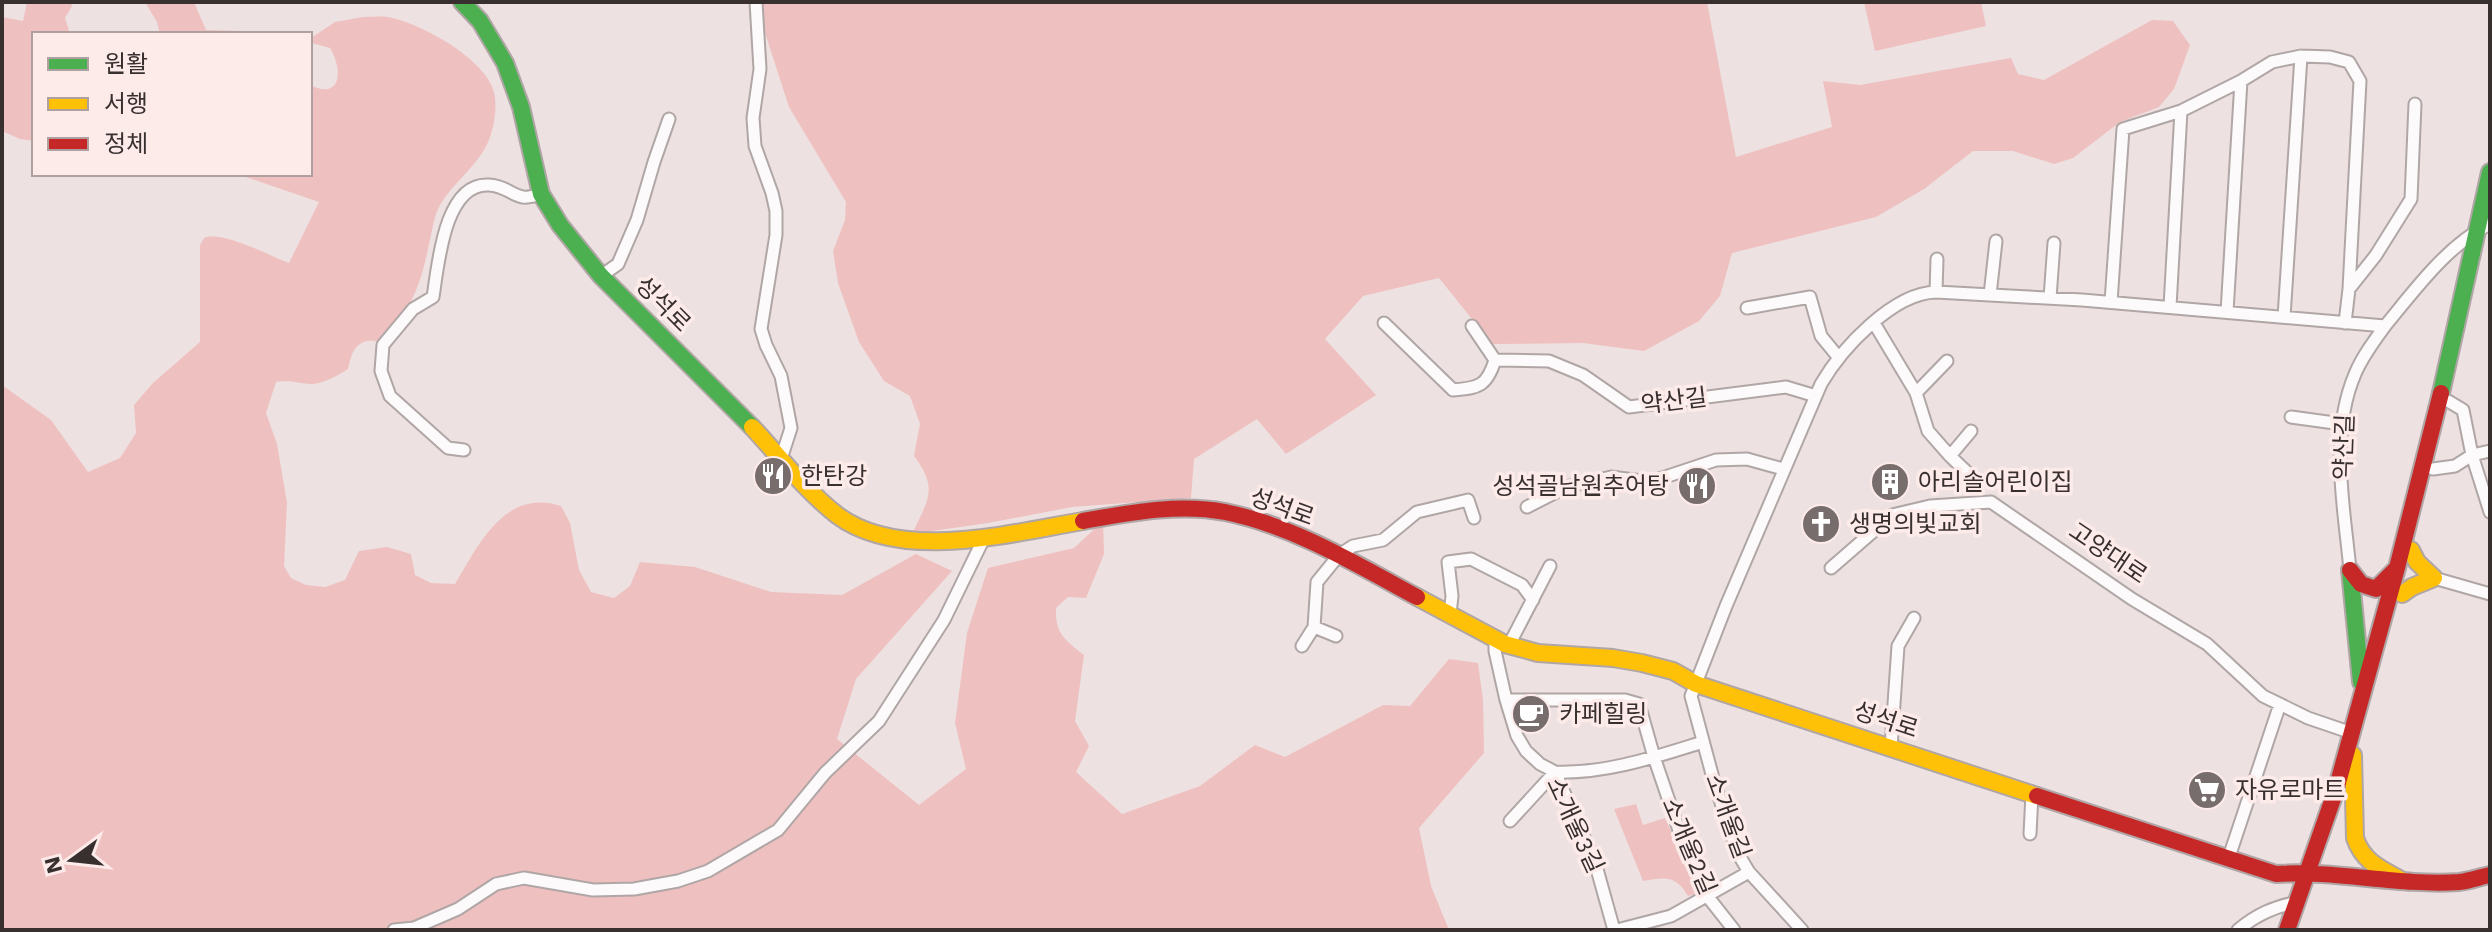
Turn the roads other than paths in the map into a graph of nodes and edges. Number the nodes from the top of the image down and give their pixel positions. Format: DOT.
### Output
graph roads {
  1 [pos="463,2"];
  2 [pos="756,2"];
  3 [pos="2301,56"];
  4 [pos="2241,81"];
  5 [pos="2415,104"];
  6 [pos="2181,111"];
  7 [pos="669,119"];
  8 [pos="2490,172"];
  9 [pos="541,194"];
  10 [pos="2486,228"];
  11 [pos="1996,241"];
  12 [pos="2054,243"];
  13 [pos="1937,259"];
  14 [pos="601,276"];
  15 [pos="2349,289"];
  16 [pos="1936,292"];
  17 [pos="1990,295"];
  18 [pos="2050,298"];
  19 [pos="2111,302"];
  20 [pos="2170,307"];
  21 [pos="1747,308"];
  22 [pos="2227,312"];
  23 [pos="2284,317"];
  24 [pos="1384,323"];
  25 [pos="1874,323"];
  26 [pos="2345,323"];
  27 [pos="1472,326"];
  28 [pos="2385,326"];
  29 [pos="1839,358"];
  30 [pos="1495,360"];
  31 [pos="1947,361"];
  32 [pos="1916,393"];
  33 [pos="1816,396"];
  34 [pos="2448,401"];
  35 [pos="2291,417"];
  36 [pos="2342,424"];
  37 [pos="1971,431"];
  38 [pos="464,450"];
  39 [pos="2490,451"];
  40 [pos="2472,455"];
  41 [pos="1950,456"];
  42 [pos="781,459"];
  43 [pos="1783,469"];
  44 [pos="2433,469"];
  45 [pos="1971,476"];
  46 [pos="1527,507"];
  47 [pos="2490,512"];
  48 [pos="1474,518"];
  49 [pos="985,536"];
  50 [pos="2411,550"];
  51 [pos="1339,555"];
  52 [pos="1550,566"];
  53 [pos="1831,568"];
  54 [pos="2397,568"];
  55 [pos="2350,570"];
  56 [pos="2434,578"];
  57 [pos="2402,594"];
  58 [pos="2490,594"];
  59 [pos="1533,600"];
  60 [pos="1450,614"];
  61 [pos="1914,618"];
  62 [pos="1314,627"];
  63 [pos="1336,636"];
  64 [pos="1502,642"];
  65 [pos="1302,646"];
  66 [pos="1696,684"];
  67 [pos="2362,697"];
  68 [pos="1506,700"];
  69 [pos="2280,704"];
  70 [pos="2352,733"];
  71 [pos="1703,742"];
  72 [pos="1891,747"];
  73 [pos="2353,755"];
  74 [pos="1654,757"];
  75 [pos="1555,772"];
  76 [pos="2032,794"];
  77 [pos="1510,821"];
  78 [pos="2030,834"];
  79 [pos="2228,860"];
  80 [pos="1749,872"];
  81 [pos="2314,873"];
  82 [pos="2490,875"];
  83 [pos="2401,880"];
  84 [pos="1708,897"];
  85 [pos="2298,902"];
  86 [pos="394,930"];
  87 [pos="1616,930"];
  88 [pos="1734,930"];
  89 [pos="1802,930"];
  90 [pos="2238,930"];
  91 [pos="2287,930"];
  92 [pos="2301,930"];
  1 -- 9 [label="street, 성석로"];
  2 -- 42 [label="street"];
  3 -- 4 [label="street"];
  3 -- 15 [label="street"];
  3 -- 23 [label="street"];
  4 -- 6 [label="street"];
  4 -- 22 [label="street"];
  5 -- 15 [label="street"];
  6 -- 19 [label="street"];
  6 -- 20 [label="street"];
  7 -- 14 [label="street"];
  8 -- 10 [label="street"];
  9 -- 14 [label="street, 성석로"];
  9 -- 38 [label="street"];
  10 -- 28 [label="street, 약산길"];
  10 -- 34 [label="street"];
  10 -- 54 [label="street"];
  11 -- 17 [label="street"];
  12 -- 18 [label="street"];
  13 -- 16 [label="street"];
  14 -- 42 [label="street, 성석로"];
  15 -- 26 [label="street"];
  16 -- 17 [label="street"];
  16 -- 25 [label="street"];
  17 -- 18 [label="street"];
  18 -- 19 [label="street"];
  19 -- 20 [label="street"];
  20 -- 22 [label="street"];
  21 -- 29 [label="street"];
  22 -- 23 [label="street"];
  23 -- 26 [label="street"];
  24 -- 30 [label="street"];
  25 -- 29 [label="street"];
  25 -- 32 [label="street"];
  26 -- 28 [label="street"];
  27 -- 30 [label="street"];
  28 -- 36 [label="street, 약산길"];
  29 -- 33 [label="street"];
  30 -- 33 [label="street, 약산길"];
  31 -- 32 [label="street"];
  32 -- 41 [label="street"];
  33 -- 43 [label="street"];
  34 -- 40 [label="street"];
  34 -- 44 [label="street"];
  35 -- 36 [label="street"];
  36 -- 55 [label="street, 약산길"];
  37 -- 41 [label="street"];
  39 -- 40 [label="street"];
  40 -- 44 [label="street"];
  40 -- 47 [label="street"];
  41 -- 45 [label="street"];
  42 -- 49 [label="street, 성석로"];
  43 -- 46 [label="street"];
  43 -- 66 [label="street"];
  44 -- 50 [label="street"];
  48 -- 51 [label="street"];
  49 -- 51 [label="street, 성석로"];
  49 -- 86 [label="street"];
  50 -- 56 [label="street"];
  50 -- 57 [label="street"];
  51 -- 60 [label="street, 성석로"];
  51 -- 62 [label="street"];
  52 -- 59 [label="street"];
  53 -- 69 [label="street, 고양대로"];
  54 -- 55 [label="street"];
  54 -- 67 [label="street"];
  55 -- 67 [label="street"];
  56 -- 57 [label="street"];
  56 -- 58 [label="street"];
  57 -- 73 [label="street"];
  59 -- 60 [label="street"];
  59 -- 64 [label="street"];
  60 -- 64 [label="street, 성석로"];
  61 -- 72 [label="street"];
  62 -- 63 [label="street"];
  62 -- 65 [label="street"];
  64 -- 66 [label="street, 성석로"];
  64 -- 68 [label="street, 소개울3길"];
  66 -- 71 [label="street, 소개울길"];
  66 -- 72 [label="street, 성석로"];
  67 -- 70 [label="street"];
  68 -- 74 [label="street, 소개울2길"];
  68 -- 75 [label="street, 소개울3길"];
  69 -- 70 [label="street, 고양대로"];
  69 -- 79 [label="street"];
  70 -- 81 [label="street"];
  71 -- 74 [label="street"];
  71 -- 80 [label="street, 소개울길"];
  72 -- 76 [label="street, 성석로"];
  73 -- 81 [label="street"];
  73 -- 83 [label="street"];
  74 -- 75 [label="street"];
  74 -- 84 [label="street, 소개울2길"];
  75 -- 77 [label="street"];
  75 -- 87 [label="street, 소개울3길"];
  76 -- 78 [label="street"];
  76 -- 79 [label="street, 성석로"];
  79 -- 81 [label="street, 성석로"];
  80 -- 84 [label="street"];
  80 -- 89 [label="street, 소개울길"];
  81 -- 83 [label="street, 성석로"];
  81 -- 85 [label="street"];
  81 -- 92 [label="street"];
  82 -- 83 [label="street, 성석로"];
  84 -- 87 [label="street"];
  84 -- 88 [label="street, 소개울2길"];
  85 -- 90 [label="street"];
  85 -- 91 [label="street"];
}
